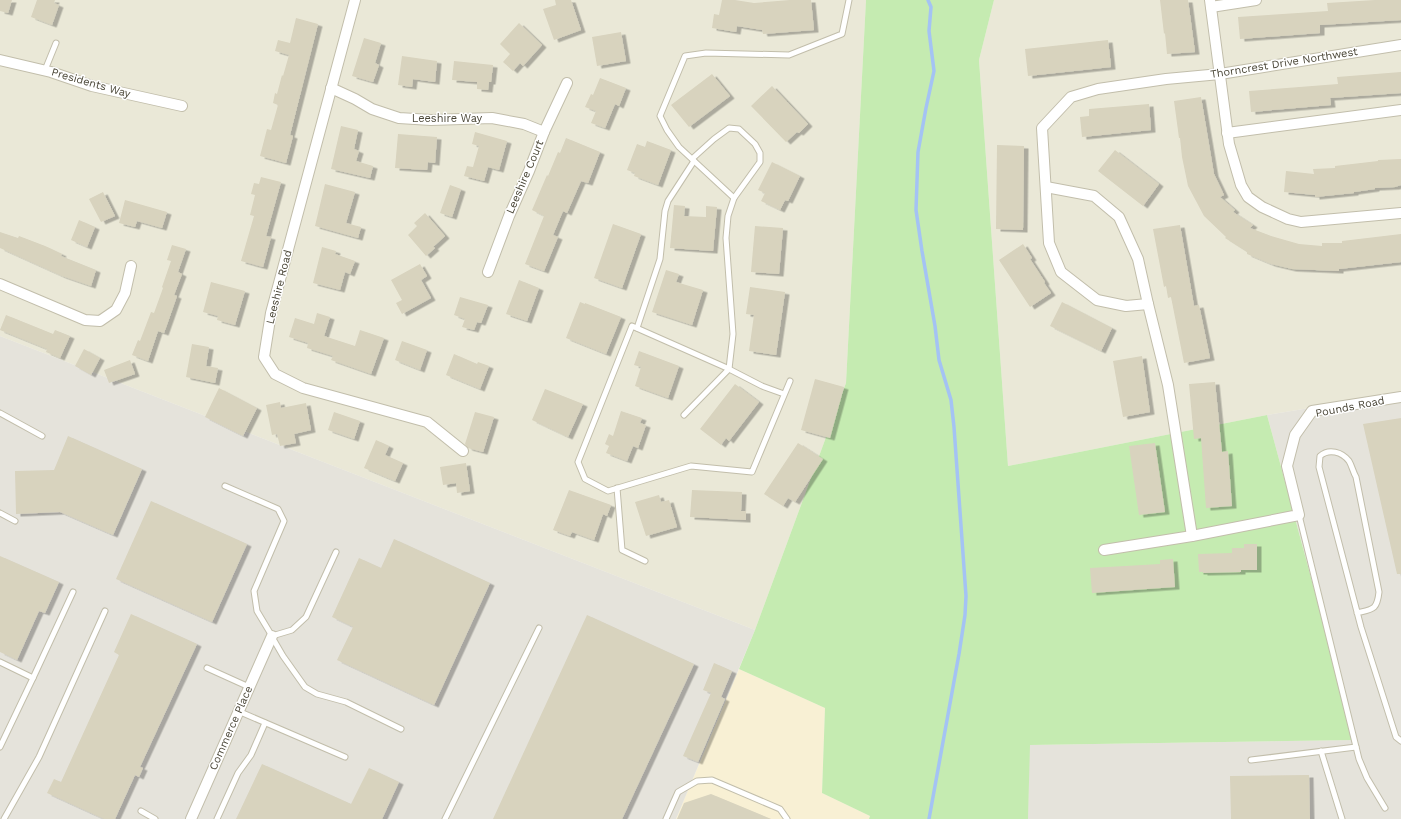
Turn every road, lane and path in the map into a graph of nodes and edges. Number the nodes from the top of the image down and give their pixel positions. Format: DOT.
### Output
graph roads {
  1 [pos="354,0"];
  2 [pos="849,0"];
  3 [pos="1256,0"];
  4 [pos="1210,3"];
  5 [pos="56,43"];
  6 [pos="1401,45"];
  7 [pos="0,60"];
  8 [pos="45,70"];
  9 [pos="1220,74"];
  10 [pos="567,83"];
  11 [pos="331,88"];
  12 [pos="182,106"];
  13 [pos="1401,110"];
  14 [pos="544,132"];
  15 [pos="1227,133"];
  16 [pos="693,161"];
  17 [pos="1046,187"];
  18 [pos="734,198"];
  19 [pos="1401,212"];
  20 [pos="131,266"];
  21 [pos="488,272"];
  22 [pos="0,284"];
  23 [pos="1148,304"];
  24 [pos="638,328"];
  25 [pos="729,369"];
  26 [pos="790,381"];
  27 [pos="784,394"];
  28 [pos="1401,397"];
  29 [pos="0,413"];
  30 [pos="684,415"];
  31 [pos="42,436"];
  32 [pos="463,451"];
  33 [pos="225,486"];
  34 [pos="617,488"];
  35 [pos="0,514"];
  36 [pos="1299,515"];
  37 [pos="15,521"];
  38 [pos="1192,536"];
  39 [pos="1104,550"];
  40 [pos="336,552"];
  41 [pos="645,562"];
  42 [pos="73,592"];
  43 [pos="105,611"];
  44 [pos="1357,613"];
  45 [pos="539,628"];
  46 [pos="272,636"];
  47 [pos="0,662"];
  48 [pos="207,668"];
  49 [pos="33,678"];
  50 [pos="249,687"];
  51 [pos="238,711"];
  52 [pos="265,723"];
  53 [pos="401,730"];
  54 [pos="1401,741"];
  55 [pos="0,747"];
  56 [pos="1356,747"];
  57 [pos="1321,751"];
  58 [pos="344,757"];
  59 [pos="1251,760"];
  60 [pos="1385,808"];
  61 [pos="141,811"];
  62 [pos="4,819"];
  63 [pos="155,819"];
  64 [pos="191,819"];
  65 [pos="217,819"];
  66 [pos="446,819"];
  67 [pos="666,819"];
  68 [pos="787,819"];
  69 [pos="1342,819"];
  1 -- 11 [label="street, Leeshire Road"];
  2 -- 16 [label="lane"];
  3 -- 4 [label="street"];
  4 -- 9 [label="street"];
  5 -- 8 [label="lane"];
  6 -- 9 [label="street, Thorncrest Drive Northwest"];
  7 -- 8 [label="street, Presidents Way"];
  8 -- 12 [label="street, Presidents Way"];
  9 -- 15 [label="street"];
  9 -- 17 [label="street, Thorncrest Drive Northwest"];
  10 -- 14 [label="street, Leeshire Court"];
  11 -- 14 [label="street, Leeshire Way"];
  11 -- 32 [label="street, Leeshire Road"];
  13 -- 15 [label="street"];
  14 -- 21 [label="street, Leeshire Court"];
  15 -- 19 [label="street"];
  16 -- 18 [label="lane"];
  16 -- 18 [label="lane"];
  16 -- 24 [label="lane"];
  17 -- 23 [label="street"];
  17 -- 23 [label="street, Thorncrest Drive Northwest"];
  18 -- 25 [label="lane"];
  20 -- 22 [label="street"];
  23 -- 38 [label="street"];
  24 -- 25 [label="lane"];
  24 -- 34 [label="lane"];
  25 -- 27 [label="lane"];
  25 -- 30 [label="lane"];
  26 -- 27 [label="lane"];
  27 -- 34 [label="lane"];
  28 -- 36 [label="street, Pounds Road"];
  29 -- 31 [label="lane"];
  33 -- 46 [label="lane"];
  34 -- 41 [label="lane"];
  35 -- 37 [label="lane"];
  36 -- 38 [label="street"];
  36 -- 56 [label="lane"];
  38 -- 39 [label="street"];
  40 -- 46 [label="lane"];
  42 -- 49 [label="lane"];
  43 -- 62 [label="lane"];
  44 -- 44 [label="lane"];
  44 -- 54 [label="lane"];
  45 -- 66 [label="lane"];
  46 -- 50 [label="street, Commerce Place"];
  46 -- 53 [label="lane"];
  47 -- 49 [label="lane"];
  48 -- 50 [label="lane"];
  49 -- 55 [label="lane"];
  50 -- 51 [label="street, Commerce Place"];
  51 -- 52 [label="lane"];
  51 -- 64 [label="street, Commerce Place"];
  52 -- 58 [label="lane"];
  52 -- 65 [label="lane"];
  56 -- 57 [label="lane"];
  56 -- 60 [label="lane"];
  57 -- 59 [label="lane"];
  57 -- 69 [label="lane"];
  61 -- 63 [label="lane"];
  67 -- 68 [label="lane"];
}
